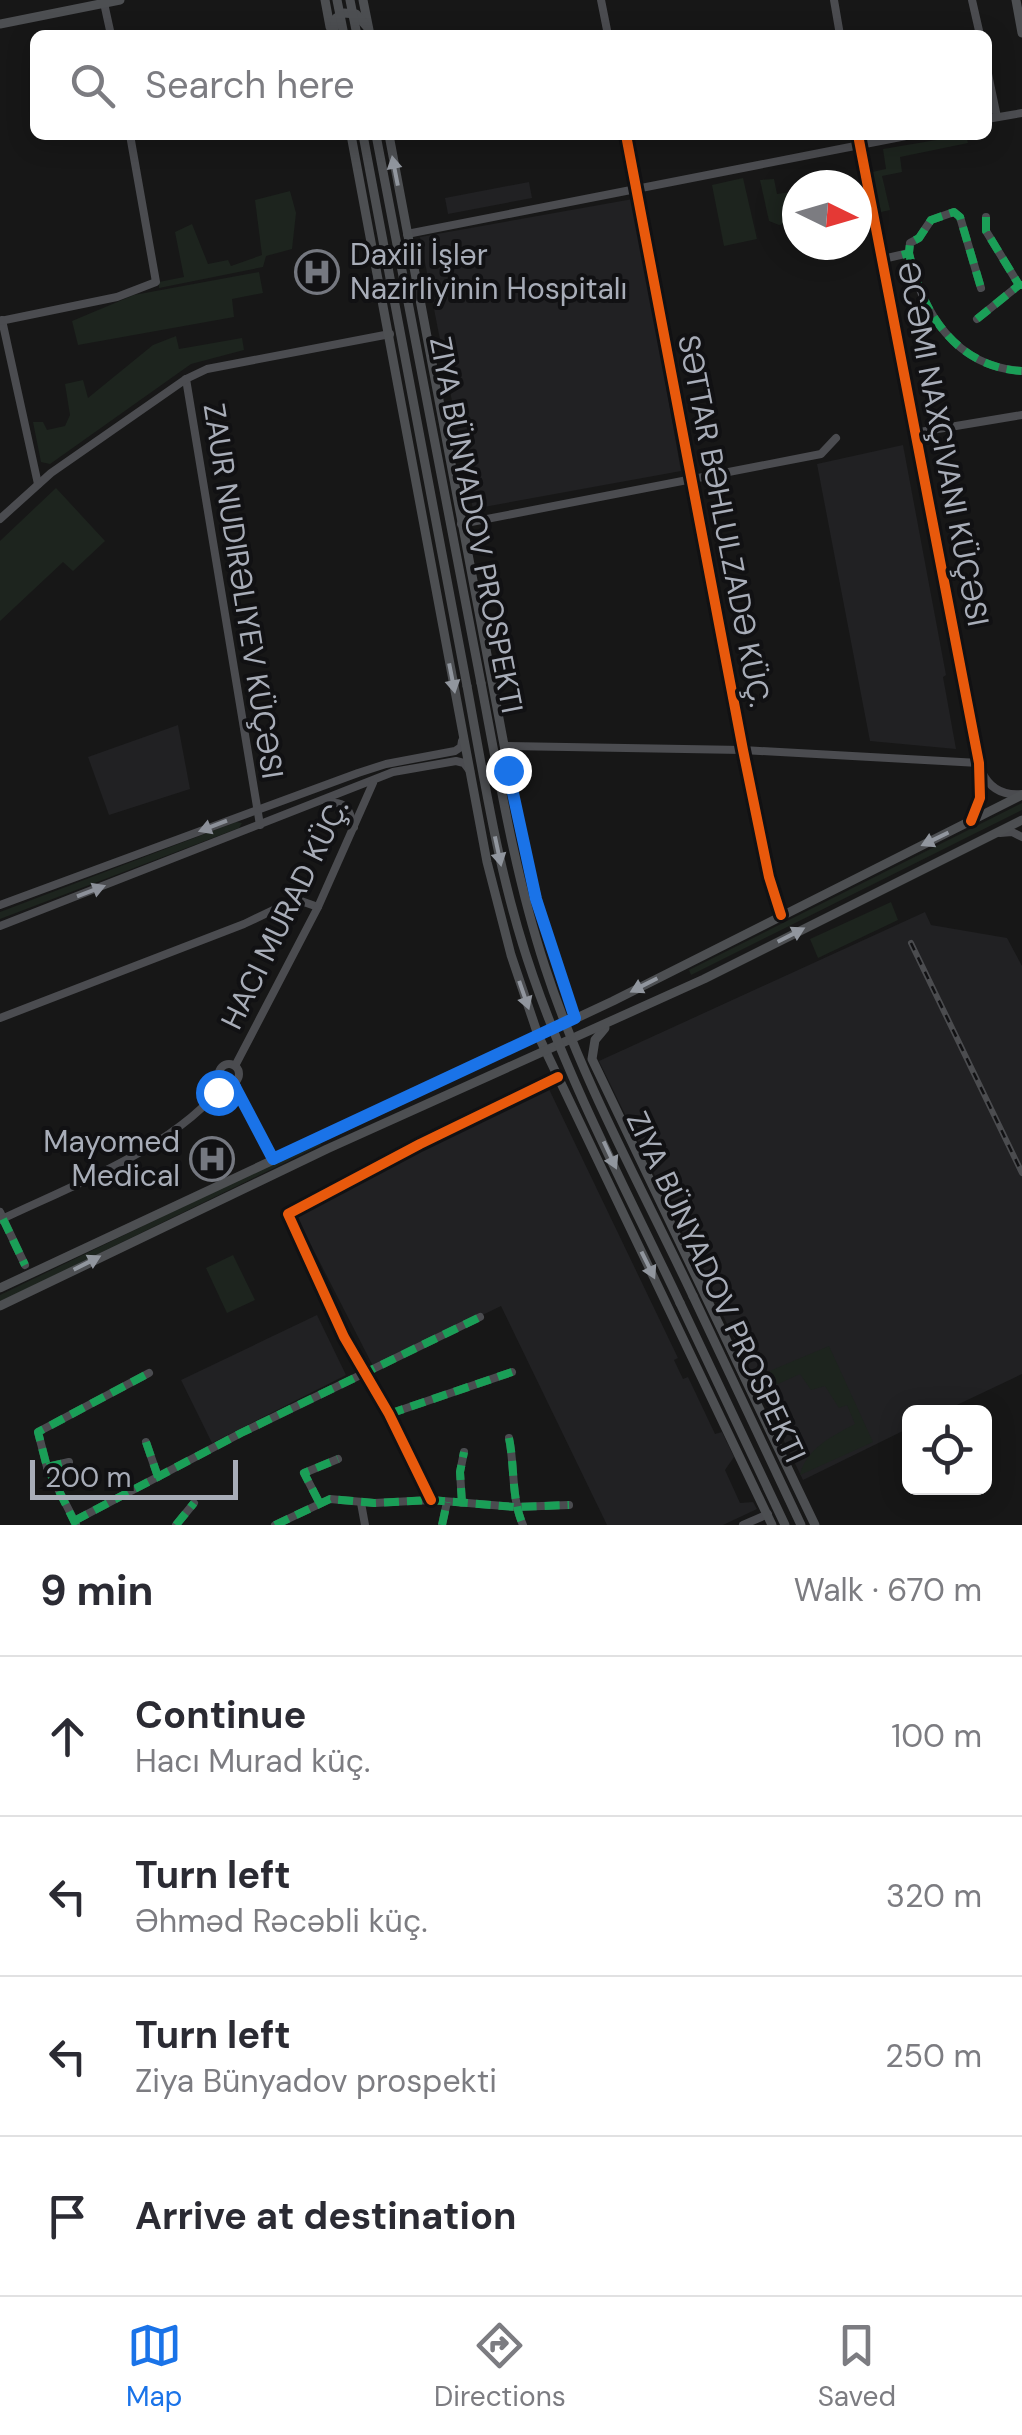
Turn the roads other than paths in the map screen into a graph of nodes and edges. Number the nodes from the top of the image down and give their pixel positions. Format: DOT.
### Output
graph roads {
  1 [pos="120,0"];
  2 [pos="325,0"];
  3 [pos="337,0"];
  4 [pos="350,0"];
  5 [pos="363,0"];
  6 [pos="601,0"];
  7 [pos="834,0"];
  8 [pos="972,0"];
  9 [pos="1016,0"];
  10 [pos="104,3"];
  11 [pos="0,24"];
  12 [pos="109,30"];
  13 [pos="331,30"];
  14 [pos="333,30"];
  15 [pos="343,30"];
  16 [pos="356,30"];
  17 [pos="368,30"];
  18 [pos="369,30"];
  19 [pos="607,30"];
  20 [pos="839,30"];
  21 [pos="979,30"];
  22 [pos="1022,33"];
  23 [pos="992,90"];
  24 [pos="1022,113"];
  25 [pos="998,117"];
  26 [pos="992,118"];
  27 [pos="131,140"];
  28 [pos="352,140"];
  29 [pos="364,140"];
  30 [pos="377,140"];
  31 [pos="390,140"];
  32 [pos="627,140"];
  33 [pos="859,140"];
  34 [pos="636,188"];
  35 [pos="986,217"];
  36 [pos="986,231"];
  37 [pos="407,234"];
  38 [pos="964,235"];
  39 [pos="909,253"];
  40 [pos="883,260"];
  41 [pos="1020,285"];
  42 [pos="981,288"];
  43 [pos="977,319"];
  44 [pos="1,320"];
  45 [pos="390,334"];
  46 [pos="1022,371"];
  47 [pos="186,380"];
  48 [pos="1022,414"];
  49 [pos="914,433"];
  50 [pos="836,438"];
  51 [pos="434,440"];
  52 [pos="421,442"];
  53 [pos="690,479"];
  54 [pos="38,484"];
  55 [pos="0,519"];
  56 [pos="461,524"];
  57 [pos="426,530"];
  58 [pos="475,652"];
  59 [pos="460,654"];
  60 [pos="463,737"];
  61 [pos="504,746"];
  62 [pos="743,750"];
  63 [pos="979,763"];
  64 [pos="470,772"];
  65 [pos="358,773"];
  66 [pos="374,782"];
  67 [pos="1022,795"];
  68 [pos="316,804"];
  69 [pos="255,810"];
  70 [pos="1022,820"];
  71 [pos="971,821"];
  72 [pos="260,825"];
  73 [pos="354,826"];
  74 [pos="996,834"];
  75 [pos="1022,836"];
  76 [pos="0,904"];
  77 [pos="318,907"];
  78 [pos="781,915"];
  79 [pos="0,926"];
  80 [pos="546,936"];
  81 [pos="510,955"];
  82 [pos="688,963"];
  83 [pos="704,979"];
  84 [pos="0,1018"];
  85 [pos="575,1018"];
  86 [pos="618,1019"];
  87 [pos="538,1035"];
  88 [pos="545,1050"];
  89 [pos="235,1066"];
  90 [pos="470,1066"];
  91 [pos="558,1078"];
  92 [pos="476,1081"];
  93 [pos="229,1082"];
  94 [pos="615,1110"];
  95 [pos="583,1130"];
  96 [pos="321,1137"];
  97 [pos="326,1149"];
  98 [pos="273,1159"];
  99 [pos="1,1217"];
  100 [pos="25,1266"];
  101 [pos="0,1288"];
  102 [pos="0,1306"];
  103 [pos="480,1317"];
  104 [pos="719,1353"];
  105 [pos="704,1358"];
  106 [pos="364,1372"];
  107 [pos="512,1372"];
  108 [pos="149,1373"];
  109 [pos="749,1390"];
  110 [pos="389,1414"];
  111 [pos="510,1438"];
  112 [pos="146,1442"];
  113 [pos="736,1448"];
  114 [pos="464,1452"];
  115 [pos="338,1459"];
  116 [pos="68,1462"];
  117 [pos="47,1467"];
  118 [pos="790,1474"];
  119 [pos="158,1477"];
  120 [pos="431,1500"];
  121 [pos="319,1502"];
  122 [pos="447,1502"];
  123 [pos="194,1503"];
  124 [pos="361,1503"];
  125 [pos="462,1503"];
  126 [pos="570,1505"];
  127 [pos="515,1507"];
  128 [pos="772,1522"];
  129 [pos="75,1523"];
  130 [pos="176,1525"];
  131 [pos="275,1525"];
  132 [pos="365,1525"];
  133 [pos="442,1525"];
  134 [pos="523,1525"];
  135 [pos="743,1525"];
  136 [pos="785,1525"];
  137 [pos="804,1525"];
  138 [pos="815,1525"];
  1 -- 10 [label="main road"];
  2 -- 13 [label="main road"];
  3 -- 15 [label="main road, bridge"];
  4 -- 16 [label="main road, bridge"];
  5 -- 18 [label="main road"];
  6 -- 19 [label="street"];
  7 -- 20 [label="street"];
  8 -- 21 [label="street"];
  9 -- 22 [label="main road"];
  10 -- 11 [label="main road"];
  10 -- 12 [label="street"];
  14 -- 17 [label="main road"];
  23 -- 25 [label="street"];
  24 -- 25 [label="street"];
  25 -- 26 [label="street"];
  27 -- 44 [label="street"];
  28 -- 45 [label="main road, ZIYA BÜNYADOV PROSPEKTI"];
  29 -- 52 [label="main road, ZIYA BÜNYADOV PROSPEKTI"];
  30 -- 51 [label="main road, ZIYA BÜNYADOV PROSPEKTI"];
  37 -- 31 [label="main road, ZIYA BÜNYADOV PROSPEKTI, one-way"];
  32 -- 34 [label="street, SƏTTAR BƏHLULZADƏ KÜÇ."];
  33 -- 34 [label="street"];
  33 -- 40 [label="street, ƏCƏMI NAXÇIVANI KÜÇƏSI"];
  34 -- 37 [label="street"];
  34 -- 53 [label="street, SƏTTAR BƏHLULZADƏ KÜÇ."];
  35 -- 36 [label="street"];
  36 -- 38 [label="street"];
  36 -- 41 [label="street"];
  37 -- 56 [label="main road, ZIYA BÜNYADOV PROSPEKTI"];
  38 -- 39 [label="street"];
  38 -- 42 [label="street"];
  39 -- 40 [label="street"];
  39 -- 46 [label="street"];
  40 -- 49 [label="street, ƏCƏMI NAXÇIVANI KÜÇƏSI"];
  41 -- 43 [label="street"];
  44 -- 54 [label="street"];
  45 -- 47 [label="street"];
  45 -- 57 [label="main road, ZIYA BÜNYADOV PROSPEKTI"];
  47 -- 54 [label="street"];
  47 -- 69 [label="street, ZAUR NUDIRƏLIYEV KÜÇƏSI"];
  48 -- 49 [label="street"];
  49 -- 63 [label="street, ƏCƏMI NAXÇIVANI KÜÇƏSI"];
  50 -- 53 [label="street"];
  51 -- 56 [label="main road"];
  51 -- 58 [label="main road, ZIYA BÜNYADOV PROSPEKTI"];
  52 -- 57 [label="main road"];
  52 -- 59 [label="main road, ZIYA BÜNYADOV PROSPEKTI"];
  53 -- 56 [label="street"];
  53 -- 62 [label="street, SƏTTAR BƏHLULZADƏ KÜÇ."];
  54 -- 55 [label="street"];
  56 -- 58 [label="main road"];
  56 -- 61 [label="main road, ZIYA BÜNYADOV PROSPEKTI"];
  57 -- 59 [label="main road"];
  57 -- 60 [label="main road, ZIYA BÜNYADOV PROSPEKTI, one-way"];
  58 -- 104 [label="main road, ZIYA BÜNYADOV PROSPEKTI, bridge"];
  59 -- 105 [label="main road, ZIYA BÜNYADOV PROSPEKTI, one-way, bridge"];
  60 -- 64 [label="main road, ZIYA BÜNYADOV PROSPEKTI"];
  60 -- 65 [label="street, ZAUR NUDIRƏLIYEV KÜÇƏSI"];
  61 -- 62 [label="street"];
  61 -- 80 [label="main road, ZIYA BÜNYADOV PROSPEKTI"];
  62 -- 63 [label="street"];
  62 -- 78 [label="street, SƏTTAR BƏHLULZADƏ KÜÇ."];
  63 -- 67 [label="street"];
  63 -- 71 [label="street, ƏCƏMI NAXÇIVANI KÜÇƏSI"];
  64 -- 66 [label="street, ZAUR NUDIRƏLIYEV KÜÇƏSI"];
  64 -- 81 [label="main road, ZIYA BÜNYADOV PROSPEKTI"];
  65 -- 66 [label="street"];
  65 -- 69 [label="street, ZAUR NUDIRƏLIYEV KÜÇƏSI"];
  66 -- 68 [label="street, ZAUR NUDIRƏLIYEV KÜÇƏSI"];
  66 -- 73 [label="street"];
  67 -- 71 [label="main road"];
  68 -- 72 [label="street, ZAUR NUDIRƏLIYEV KÜÇƏSI"];
  68 -- 73 [label="street"];
  69 -- 72 [label="street, ZAUR NUDIRƏLIYEV KÜÇƏSI"];
  69 -- 76 [label="street, ZAUR NUDIRƏLIYEV KÜÇƏSI, one-way"];
  70 -- 74 [label="main road"];
  71 -- 78 [label="main road, one-way"];
  79 -- 72 [label="street, ZAUR NUDIRƏLIYEV KÜÇƏSI, one-way"];
  73 -- 77 [label="street"];
  74 -- 75 [label="street"];
  83 -- 74 [label="main road, one-way"];
  77 -- 84 [label="street"];
  77 -- 89 [label="street"];
  78 -- 82 [label="main road"];
  80 -- 81 [label="main road"];
  80 -- 85 [label="main road, ZIYA BÜNYADOV PROSPEKTI"];
  81 -- 87 [label="main road, ZIYA BÜNYADOV PROSPEKTI, one-way"];
  82 -- 83 [label="main road"];
  82 -- 85 [label="main road, one-way"];
  83 -- 86 [label="main road"];
  85 -- 87 [label="main road"];
  86 -- 88 [label="main road"];
  86 -- 94 [label="main road, ZIYA BÜNYADOV PROSPEKTI"];
  87 -- 88 [label="main road, ZIYA BÜNYADOV PROSPEKTI"];
  87 -- 90 [label="main road"];
  88 -- 91 [label="main road, ZIYA BÜNYADOV PROSPEKTI"];
  88 -- 92 [label="main road"];
  89 -- 93 [label="street"];
  89 -- 93 [label="street"];
  90 -- 92 [label="main road"];
  90 -- 96 [label="main road"];
  91 -- 95 [label="main road, ZIYA BÜNYADOV PROSPEKTI"];
  91 -- 106 [label="street"];
  92 -- 97 [label="main road"];
  93 -- 98 [label="street"];
  93 -- 99 [label="street"];
  94 -- 95 [label="main road"];
  94 -- 109 [label="main road, ZIYA BÜNYADOV PROSPEKTI"];
  95 -- 113 [label="main road, ZIYA BÜNYADOV PROSPEKTI, one-way"];
  96 -- 97 [label="main road"];
  96 -- 98 [label="main road"];
  102 -- 97 [label="main road, one-way"];
  98 -- 101 [label="main road"];
  99 -- 100 [label="street"];
  103 -- 106 [label="street"];
  104 -- 109 [label="main road"];
  104 -- 137 [label="main road, ZIYA BÜNYADOV PROSPEKTI"];
  105 -- 113 [label="main road"];
  105 -- 136 [label="main road, ZIYA BÜNYADOV PROSPEKTI"];
  106 -- 110 [label="street"];
  106 -- 119 [label="street"];
  107 -- 110 [label="street"];
  108 -- 117 [label="street"];
  109 -- 118 [label="main road, ZIYA BÜNYADOV PROSPEKTI"];
  110 -- 120 [label="street"];
  111 -- 127 [label="street"];
  112 -- 119 [label="street"];
  113 -- 128 [label="main road, ZIYA BÜNYADOV PROSPEKTI"];
  114 -- 125 [label="street"];
  115 -- 121 [label="street"];
  116 -- 117 [label="street"];
  117 -- 129 [label="street"];
  118 -- 137 [label="main road"];
  118 -- 138 [label="main road, ZIYA BÜNYADOV PROSPEKTI"];
  119 -- 129 [label="street"];
  120 -- 122 [label="street"];
  120 -- 124 [label="street"];
  121 -- 124 [label="street"];
  121 -- 131 [label="street"];
  122 -- 125 [label="street"];
  122 -- 133 [label="street"];
  123 -- 130 [label="street"];
  124 -- 132 [label="street"];
  125 -- 127 [label="street"];
  126 -- 127 [label="street"];
  127 -- 134 [label="street"];
  128 -- 135 [label="street"];
}
